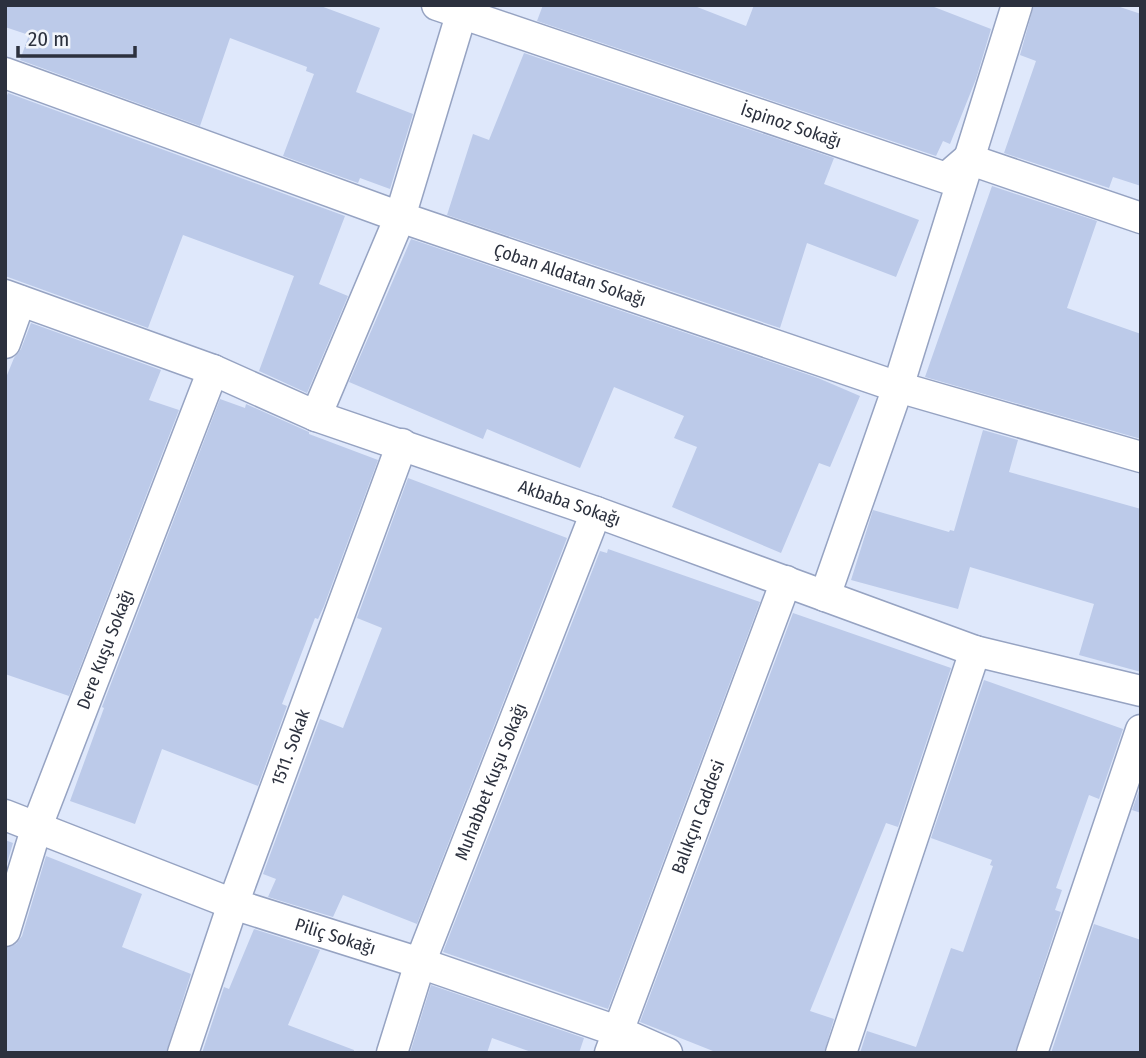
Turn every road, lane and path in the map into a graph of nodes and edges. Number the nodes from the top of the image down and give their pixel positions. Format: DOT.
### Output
graph roads {
  1 [pos="1017,5"];
  2 [pos="454,8"];
  3 [pos="5,73"];
  4 [pos="968,159"];
  5 [pos="400,217"];
  6 [pos="1141,218"];
  7 [pos="13,298"];
  8 [pos="5,343"];
  9 [pos="213,370"];
  10 [pos="898,387"];
  11 [pos="316,416"];
  12 [pos="402,444"];
  13 [pos="1141,457"];
  14 [pos="596,512"];
  15 [pos="786,581"];
  16 [pos="825,596"];
  17 [pos="975,650"];
  18 [pos="1141,691"];
  19 [pos="1141,730"];
  20 [pos="5,815"];
  21 [pos="37,826"];
  22 [pos="233,904"];
  23 [pos="5,931"];
  24 [pos="420,963"];
  25 [pos="613,1042"];
  26 [pos="183,1053"];
  27 [pos="392,1053"];
  28 [pos="667,1053"];
  29 [pos="841,1053"];
  30 [pos="1032,1053"];
  1 -- 4 [label="street"];
  2 -- 4 [label="street, İspinoz Sokağı"];
  2 -- 5 [label="street"];
  3 -- 5 [label="street, Çoban Aldatan Sokağı"];
  4 -- 6 [label="street"];
  4 -- 10 [label="street"];
  5 -- 10 [label="street, Çoban Aldatan Sokağı"];
  5 -- 11 [label="street"];
  7 -- 8 [label="street"];
  7 -- 9 [label="street, Akbaba Sokağı"];
  9 -- 11 [label="street, Akbaba Sokağı"];
  9 -- 21 [label="street, Dere Kuşu Sokağı"];
  10 -- 13 [label="street, Çoban Aldatan Sokağı"];
  10 -- 16 [label="street"];
  11 -- 12 [label="street, Akbaba Sokağı"];
  12 -- 14 [label="street, Akbaba Sokağı"];
  12 -- 22 [label="street, 1511. Sokak"];
  14 -- 15 [label="street, Akbaba Sokağı"];
  14 -- 24 [label="street, Muhabbet Kuşu Sokağı"];
  15 -- 16 [label="street, Akbaba Sokağı"];
  15 -- 25 [label="street, Balıkçın Caddesi"];
  16 -- 17 [label="street, Akbaba Sokağı"];
  17 -- 18 [label="street, Akbaba Sokağı"];
  17 -- 29 [label="street"];
  19 -- 30 [label="street"];
  20 -- 21 [label="street, Piliç Sokağı"];
  21 -- 22 [label="street, Piliç Sokağı"];
  21 -- 23 [label="street, Dere Kuşu Sokağı"];
  22 -- 24 [label="street, Piliç Sokağı"];
  22 -- 26 [label="street, 1511. Sokak"];
  24 -- 25 [label="street, Piliç Sokağı"];
  24 -- 27 [label="street, Muhabbet Kuşu Sokağı"];
  25 -- 28 [label="street, Piliç Sokağı"];
}
